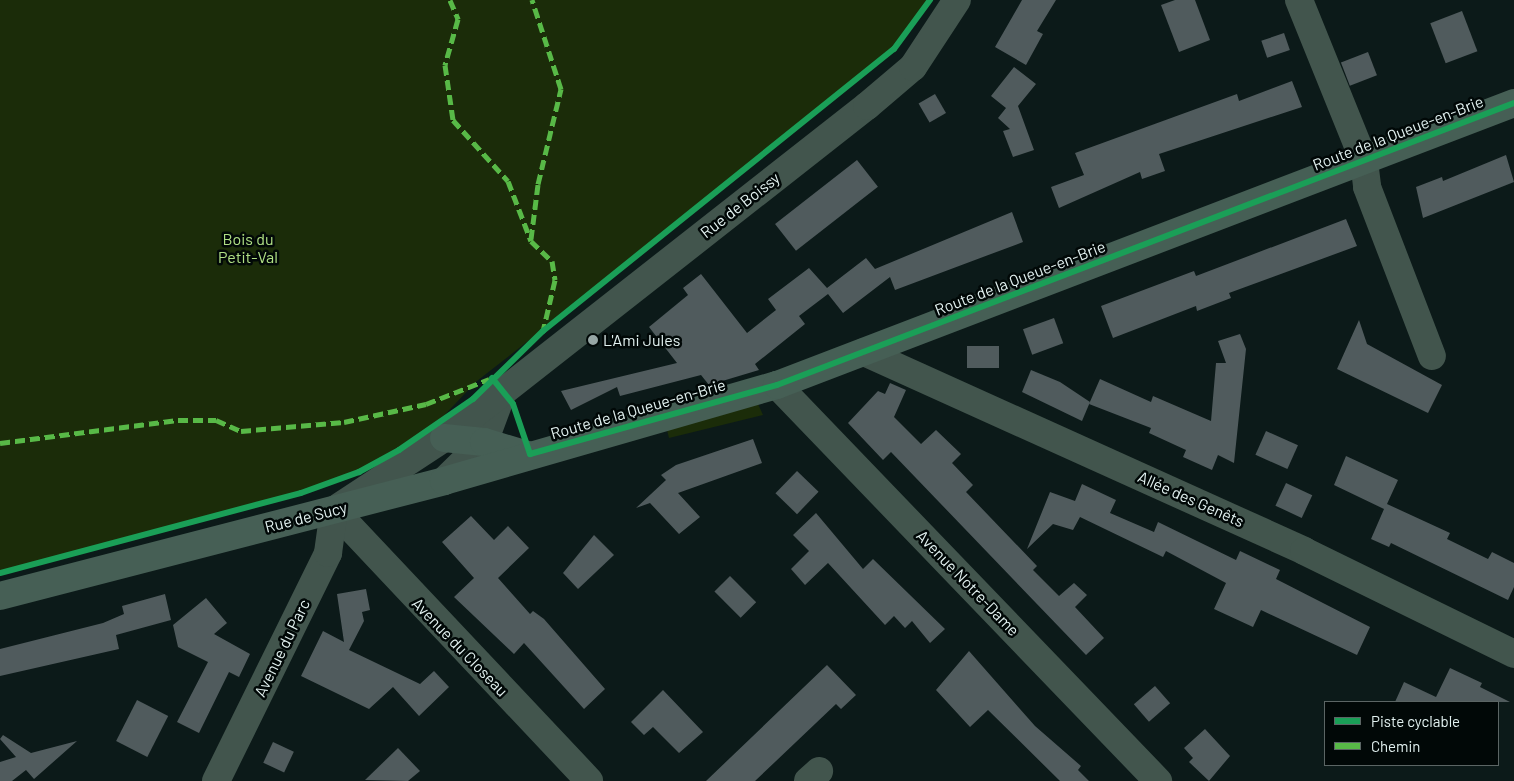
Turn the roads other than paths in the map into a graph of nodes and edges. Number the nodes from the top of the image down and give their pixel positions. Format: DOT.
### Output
graph roads {
  1 [pos="957,0"];
  2 [pos="1299,0"];
  3 [pos="1514,103"];
  4 [pos="1364,161"];
  5 [pos="864,352"];
  6 [pos="1432,356"];
  7 [pos="778,385"];
  8 [pos="503,391"];
  9 [pos="444,438"];
  10 [pos="484,442"];
  11 [pos="527,455"];
  12 [pos="444,481"];
  13 [pos="334,510"];
  14 [pos="0,596"];
  15 [pos="1514,654"];
  16 [pos="216,781"];
  17 [pos="589,781"];
  18 [pos="1158,781"];
  1 -- 8 [label="street, Rue de Boissy"];
  2 -- 4 [label="street"];
  3 -- 4 [label="main road, Route de la Queue-en-Brie"];
  4 -- 5 [label="main road, Route de la Queue-en-Brie"];
  4 -- 6 [label="street"];
  5 -- 7 [label="main road, Route de la Queue-en-Brie"];
  5 -- 15 [label="street, Allée des Genêts"];
  7 -- 11 [label="main road, Route de la Queue-en-Brie"];
  7 -- 18 [label="street, Avenue Notre-Dame"];
  8 -- 9 [label="street, Rue de Boissy"];
  8 -- 10 [label="street"];
  9 -- 10 [label="main road"];
  9 -- 13 [label="street, Rue de Boissy"];
  10 -- 11 [label="main road"];
  10 -- 12 [label="street"];
  11 -- 12 [label="main road, Rue de Sucy"];
  12 -- 13 [label="main road, Rue de Sucy"];
  13 -- 14 [label="main road, Rue de Sucy"];
  13 -- 16 [label="street, Avenue du Parc"];
  13 -- 17 [label="street, Avenue du Closeau"];
}
